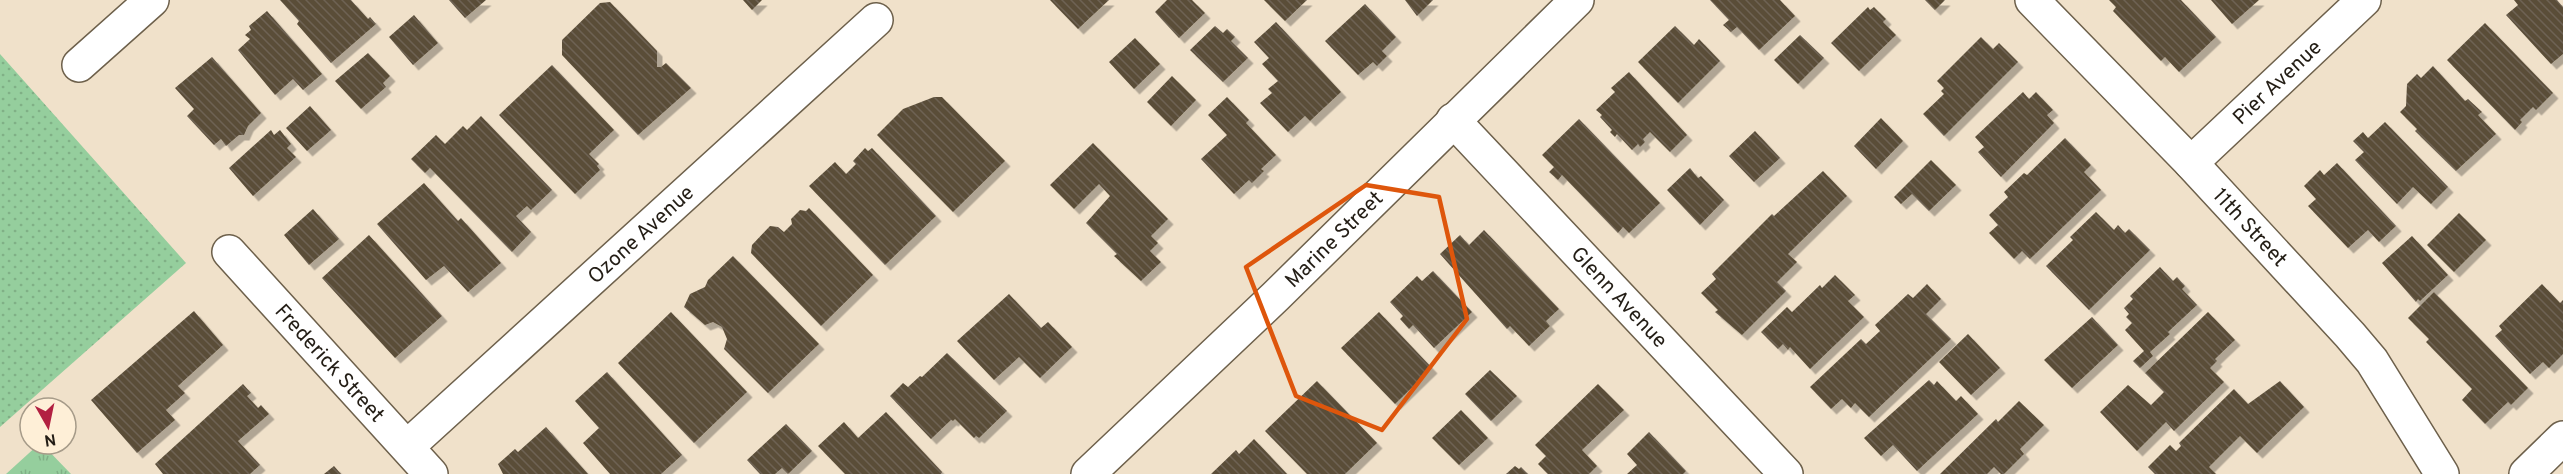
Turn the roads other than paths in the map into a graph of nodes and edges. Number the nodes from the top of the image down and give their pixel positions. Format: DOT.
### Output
graph roads {
  1 [pos="152,0"];
  2 [pos="1577,0"];
  3 [pos="2032,0"];
  4 [pos="2364,0"];
  5 [pos="876,20"];
  6 [pos="79,65"];
  7 [pos="1453,120"];
  8 [pos="2191,164"];
  9 [pos="229,252"];
  10 [pos="2563,438"];
  11 [pos="407,447"];
  12 [pos="432,474"];
  13 [pos="1088,474"];
  14 [pos="1786,474"];
  15 [pos="2442,474"];
  16 [pos="2526,474"];
  1 -- 6 [label="street"];
  2 -- 7 [label="street, Marine Street"];
  3 -- 8 [label="street, 11th Street"];
  4 -- 8 [label="street, Pier Avenue"];
  5 -- 11 [label="street, Ozone Avenue"];
  7 -- 13 [label="street, Marine Street"];
  7 -- 14 [label="street, Glenn Avenue"];
  8 -- 15 [label="street, 11th Street"];
  9 -- 11 [label="street, Frederick Street"];
  10 -- 16 [label="street"];
  11 -- 12 [label="street, Frederick Street"];
}
